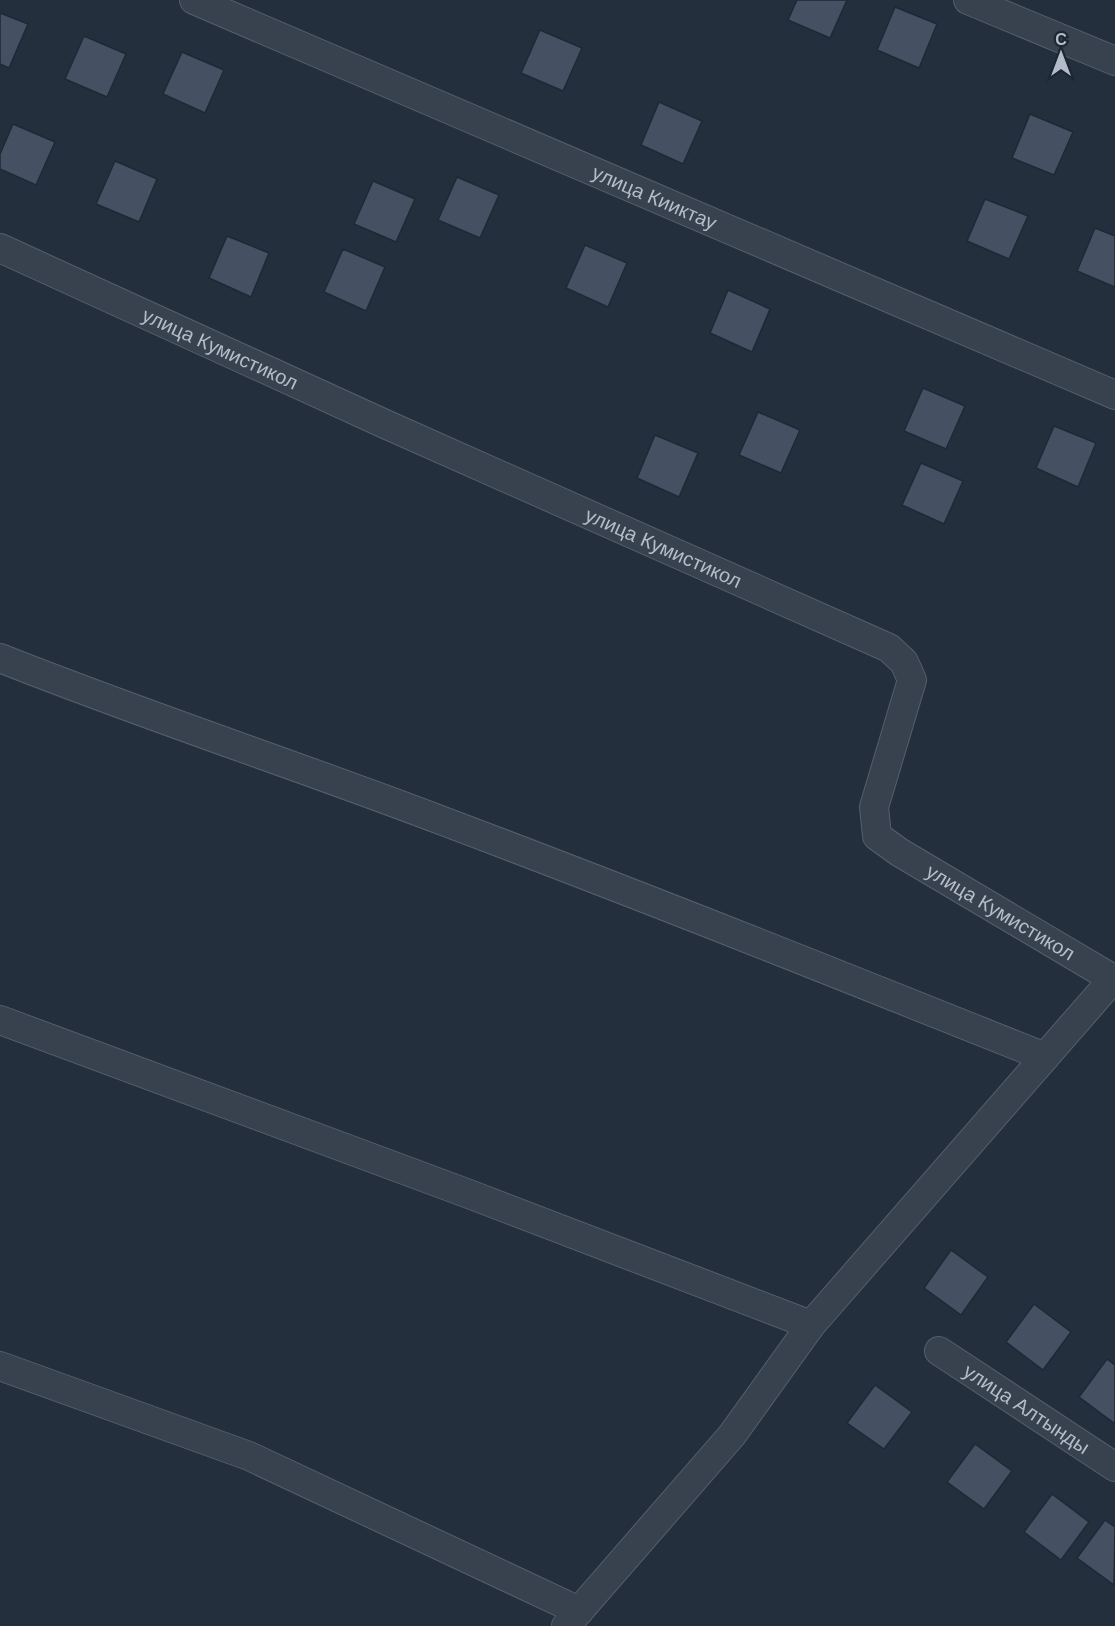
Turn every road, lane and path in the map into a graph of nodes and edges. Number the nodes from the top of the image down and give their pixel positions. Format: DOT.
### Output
graph roads {
  1 [pos="194,0"];
  2 [pos="969,0"];
  3 [pos="1115,61"];
  4 [pos="0,248"];
  5 [pos="1115,395"];
  6 [pos="0,658"];
  7 [pos="1114,980"];
  8 [pos="0,1020"];
  9 [pos="1045,1057"];
  10 [pos="811,1325"];
  11 [pos="939,1351"];
  12 [pos="0,1366"];
  13 [pos="1115,1467"];
  14 [pos="572,1619"];
  1 -- 5 [label="street, улица Кииктау"];
  2 -- 3 [label="street"];
  4 -- 7 [label="street, улица Кумистикол"];
  6 -- 9 [label="street"];
  7 -- 9 [label="street"];
  8 -- 10 [label="street"];
  9 -- 10 [label="street"];
  10 -- 14 [label="street"];
  11 -- 13 [label="street, улица Алтынды"];
  12 -- 14 [label="street"];
}
